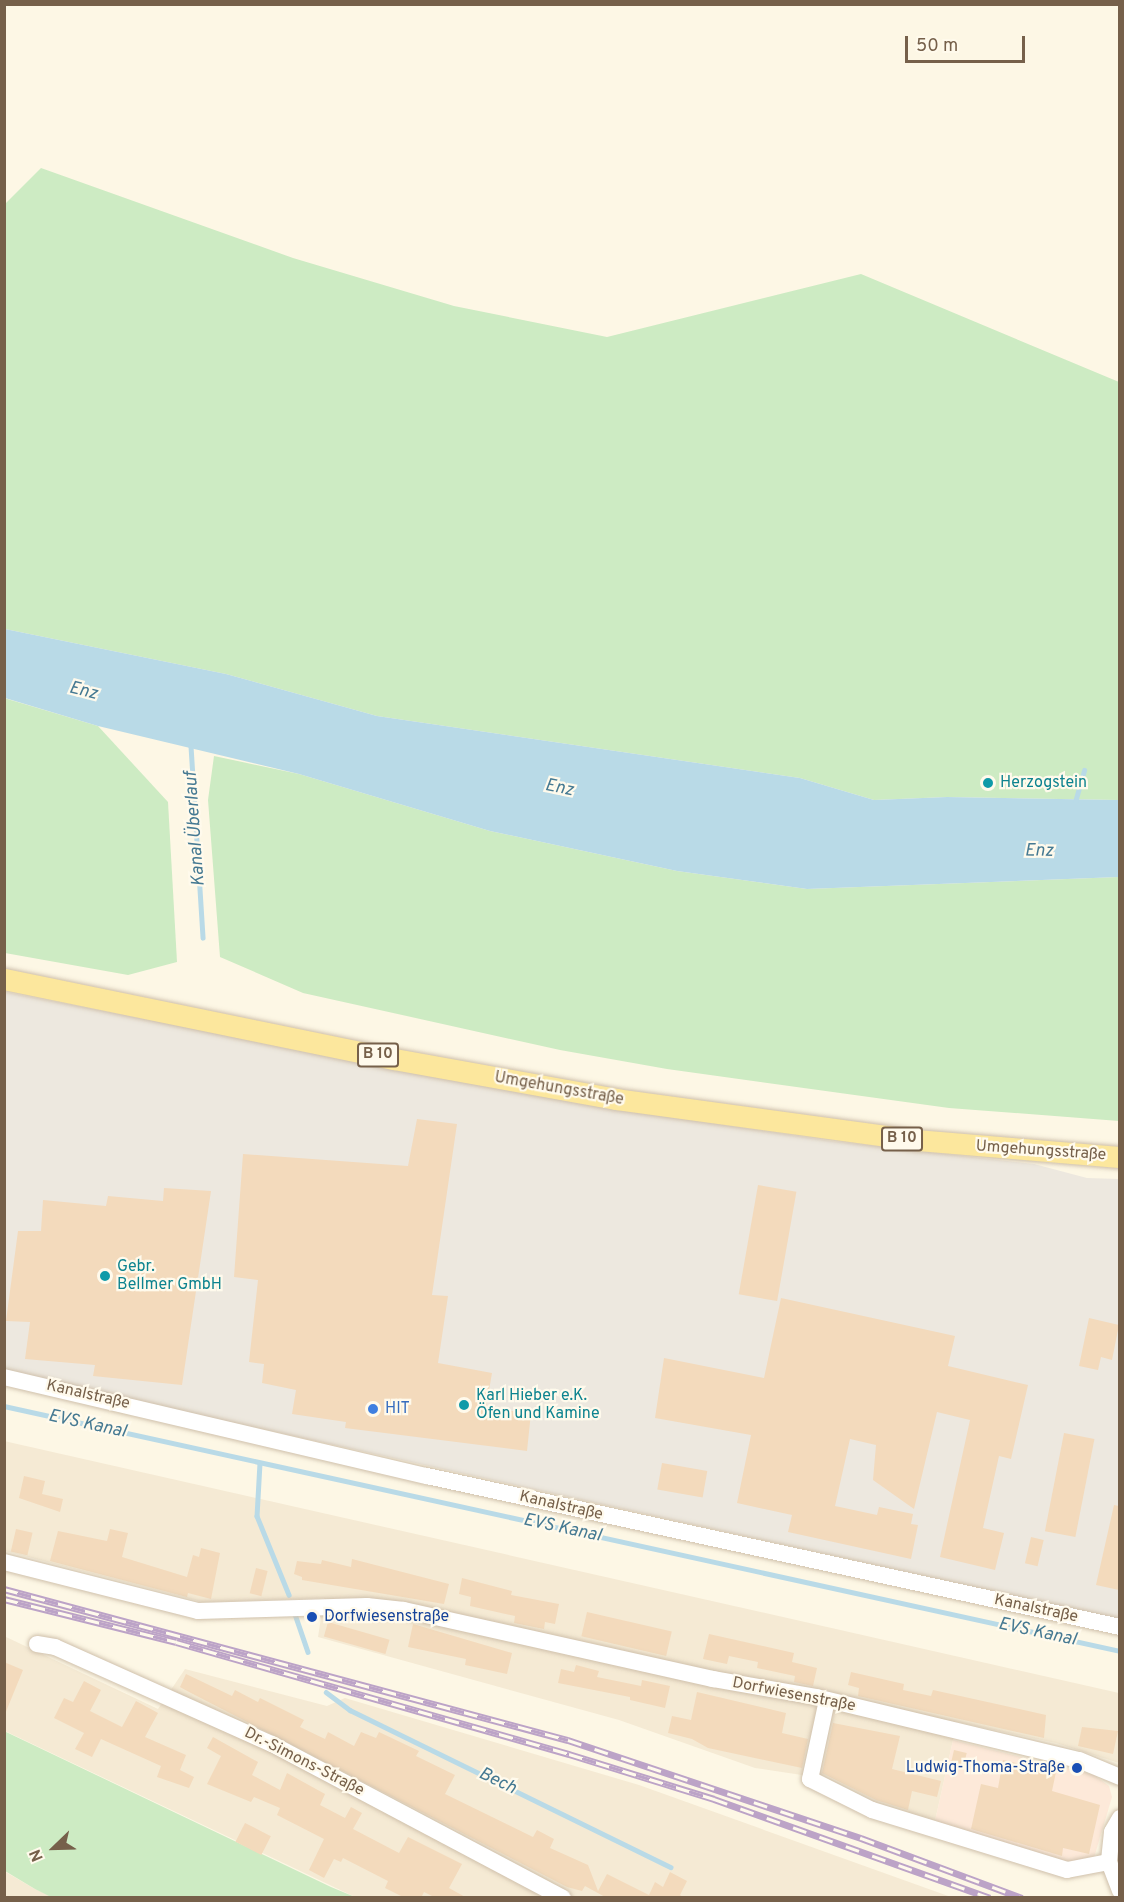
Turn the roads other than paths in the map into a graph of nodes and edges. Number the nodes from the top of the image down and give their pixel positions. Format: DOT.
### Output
graph roads {
  1 [pos="4,979"];
  2 [pos="1119,1157"];
  3 [pos="4,1377"];
  4 [pos="4,1562"];
  5 [pos="1119,1627"];
  6 [pos="37,1644"];
  7 [pos="827,1700"];
  8 [pos="1119,1777"];
  9 [pos="1119,1818"];
  10 [pos="1109,1862"];
  11 [pos="1119,1891"];
  12 [pos="563,1898"];
  1 -- 2 [label="main road, Umgehungsstraße / B 10"];
  3 -- 5 [label="street, Kanalstraße"];
  4 -- 7 [label="street, Dorfwiesenstraße"];
  6 -- 12 [label="street, Dr.-Simons-Straße"];
  7 -- 8 [label="street, Dorfwiesenstraße"];
  7 -- 10 [label="street"];
  9 -- 10 [label="street"];
  10 -- 11 [label="street"];
}
